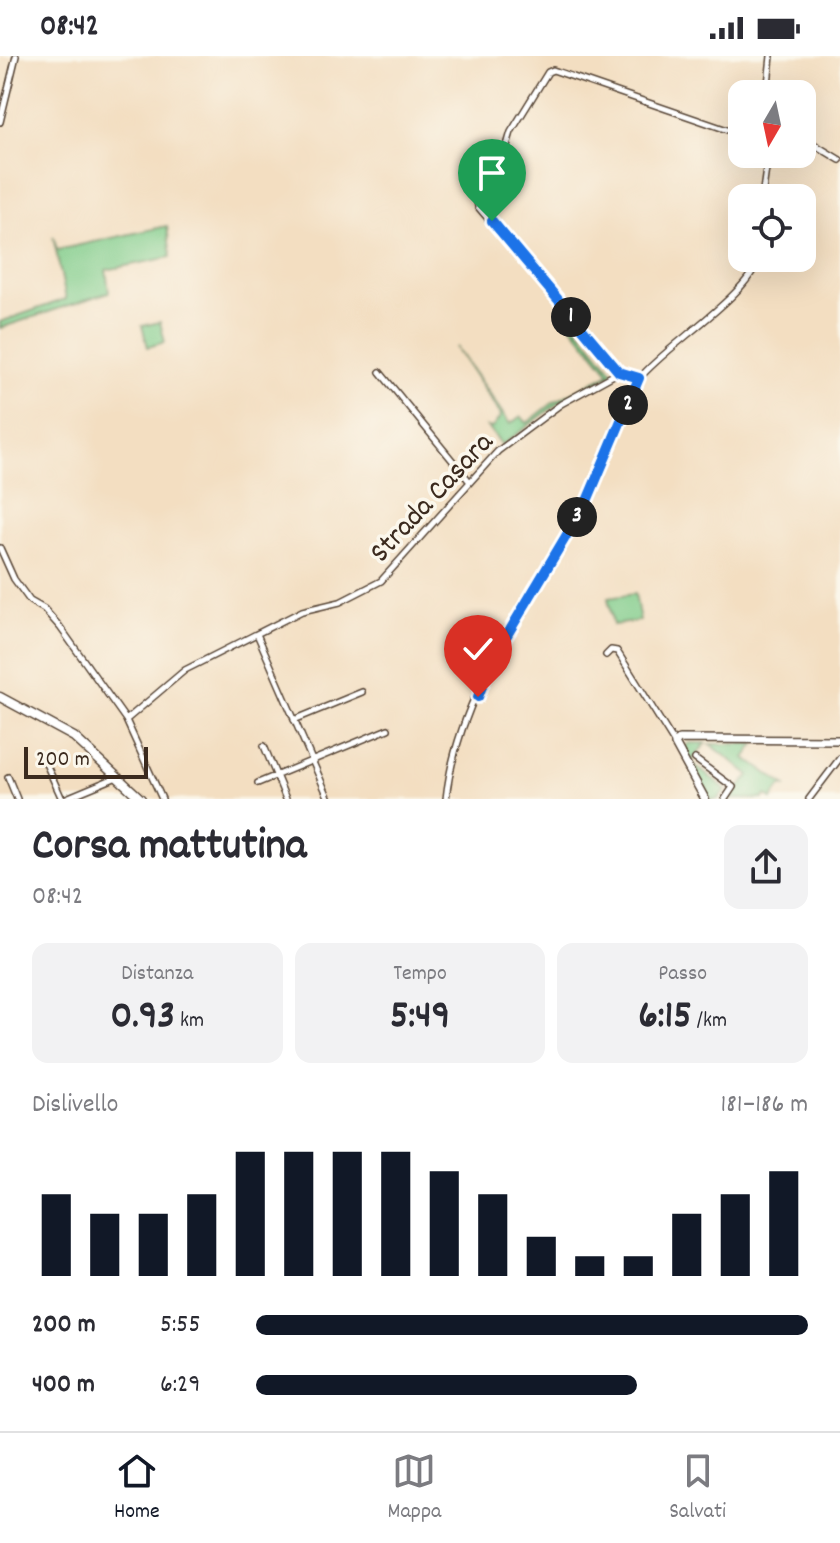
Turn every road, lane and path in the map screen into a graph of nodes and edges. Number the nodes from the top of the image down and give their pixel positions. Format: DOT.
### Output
graph roads {
  1 [pos="16,56"];
  2 [pos="771,56"];
  3 [pos="768,80"];
  4 [pos="0,122"];
  5 [pos="728,130"];
  6 [pos="816,145"];
  7 [pos="840,160"];
  8 [pos="750,272"];
  9 [pos="380,372"];
  10 [pos="619,372"];
  11 [pos="639,378"];
  12 [pos="470,482"];
  13 [pos="0,548"];
  14 [pos="257,634"];
  15 [pos="606,655"];
  16 [pos="362,692"];
  17 [pos="0,697"];
  18 [pos="126,720"];
  19 [pos="294,720"];
  20 [pos="388,729"];
  21 [pos="840,740"];
  22 [pos="675,744"];
  23 [pos="264,746"];
  24 [pos="43,757"];
  25 [pos="840,758"];
  26 [pos="695,759"];
  27 [pos="312,761"];
  28 [pos="837,767"];
  29 [pos="277,776"];
  30 [pos="8,777"];
  31 [pos="118,777"];
  32 [pos="258,783"];
  33 [pos="17,799"];
  34 [pos="63,799"];
  35 [pos="141,799"];
  36 [pos="162,799"];
  37 [pos="286,799"];
  38 [pos="329,799"];
  39 [pos="446,799"];
  40 [pos="705,799"];
  41 [pos="725,799"];
  42 [pos="809,799"];
  1 -- 4 [label="street"];
  2 -- 3 [label="street"];
  5 -- 10 [label="street"];
  6 -- 7 [label="street"];
  8 -- 11 [label="street"];
  9 -- 12 [label="street"];
  10 -- 11 [label="street"];
  10 -- 12 [label="street, Strada Casara"];
  11 -- 39 [label="street"];
  12 -- 14 [label="street, Strada Casara"];
  13 -- 18 [label="street"];
  14 -- 18 [label="street, Strada Casara"];
  14 -- 19 [label="street"];
  15 -- 22 [label="street"];
  16 -- 19 [label="street"];
  17 -- 31 [label="main road"];
  18 -- 36 [label="street"];
  19 -- 27 [label="street"];
  20 -- 27 [label="street"];
  21 -- 22 [label="street"];
  22 -- 40 [label="street"];
  23 -- 29 [label="street"];
  24 -- 34 [label="street"];
  25 -- 28 [label="street"];
  26 -- 41 [label="street"];
  27 -- 29 [label="street"];
  27 -- 38 [label="street"];
  28 -- 42 [label="street"];
  29 -- 32 [label="street"];
  29 -- 37 [label="street"];
  30 -- 33 [label="street"];
  31 -- 34 [label="street"];
  31 -- 35 [label="main road"];
}
